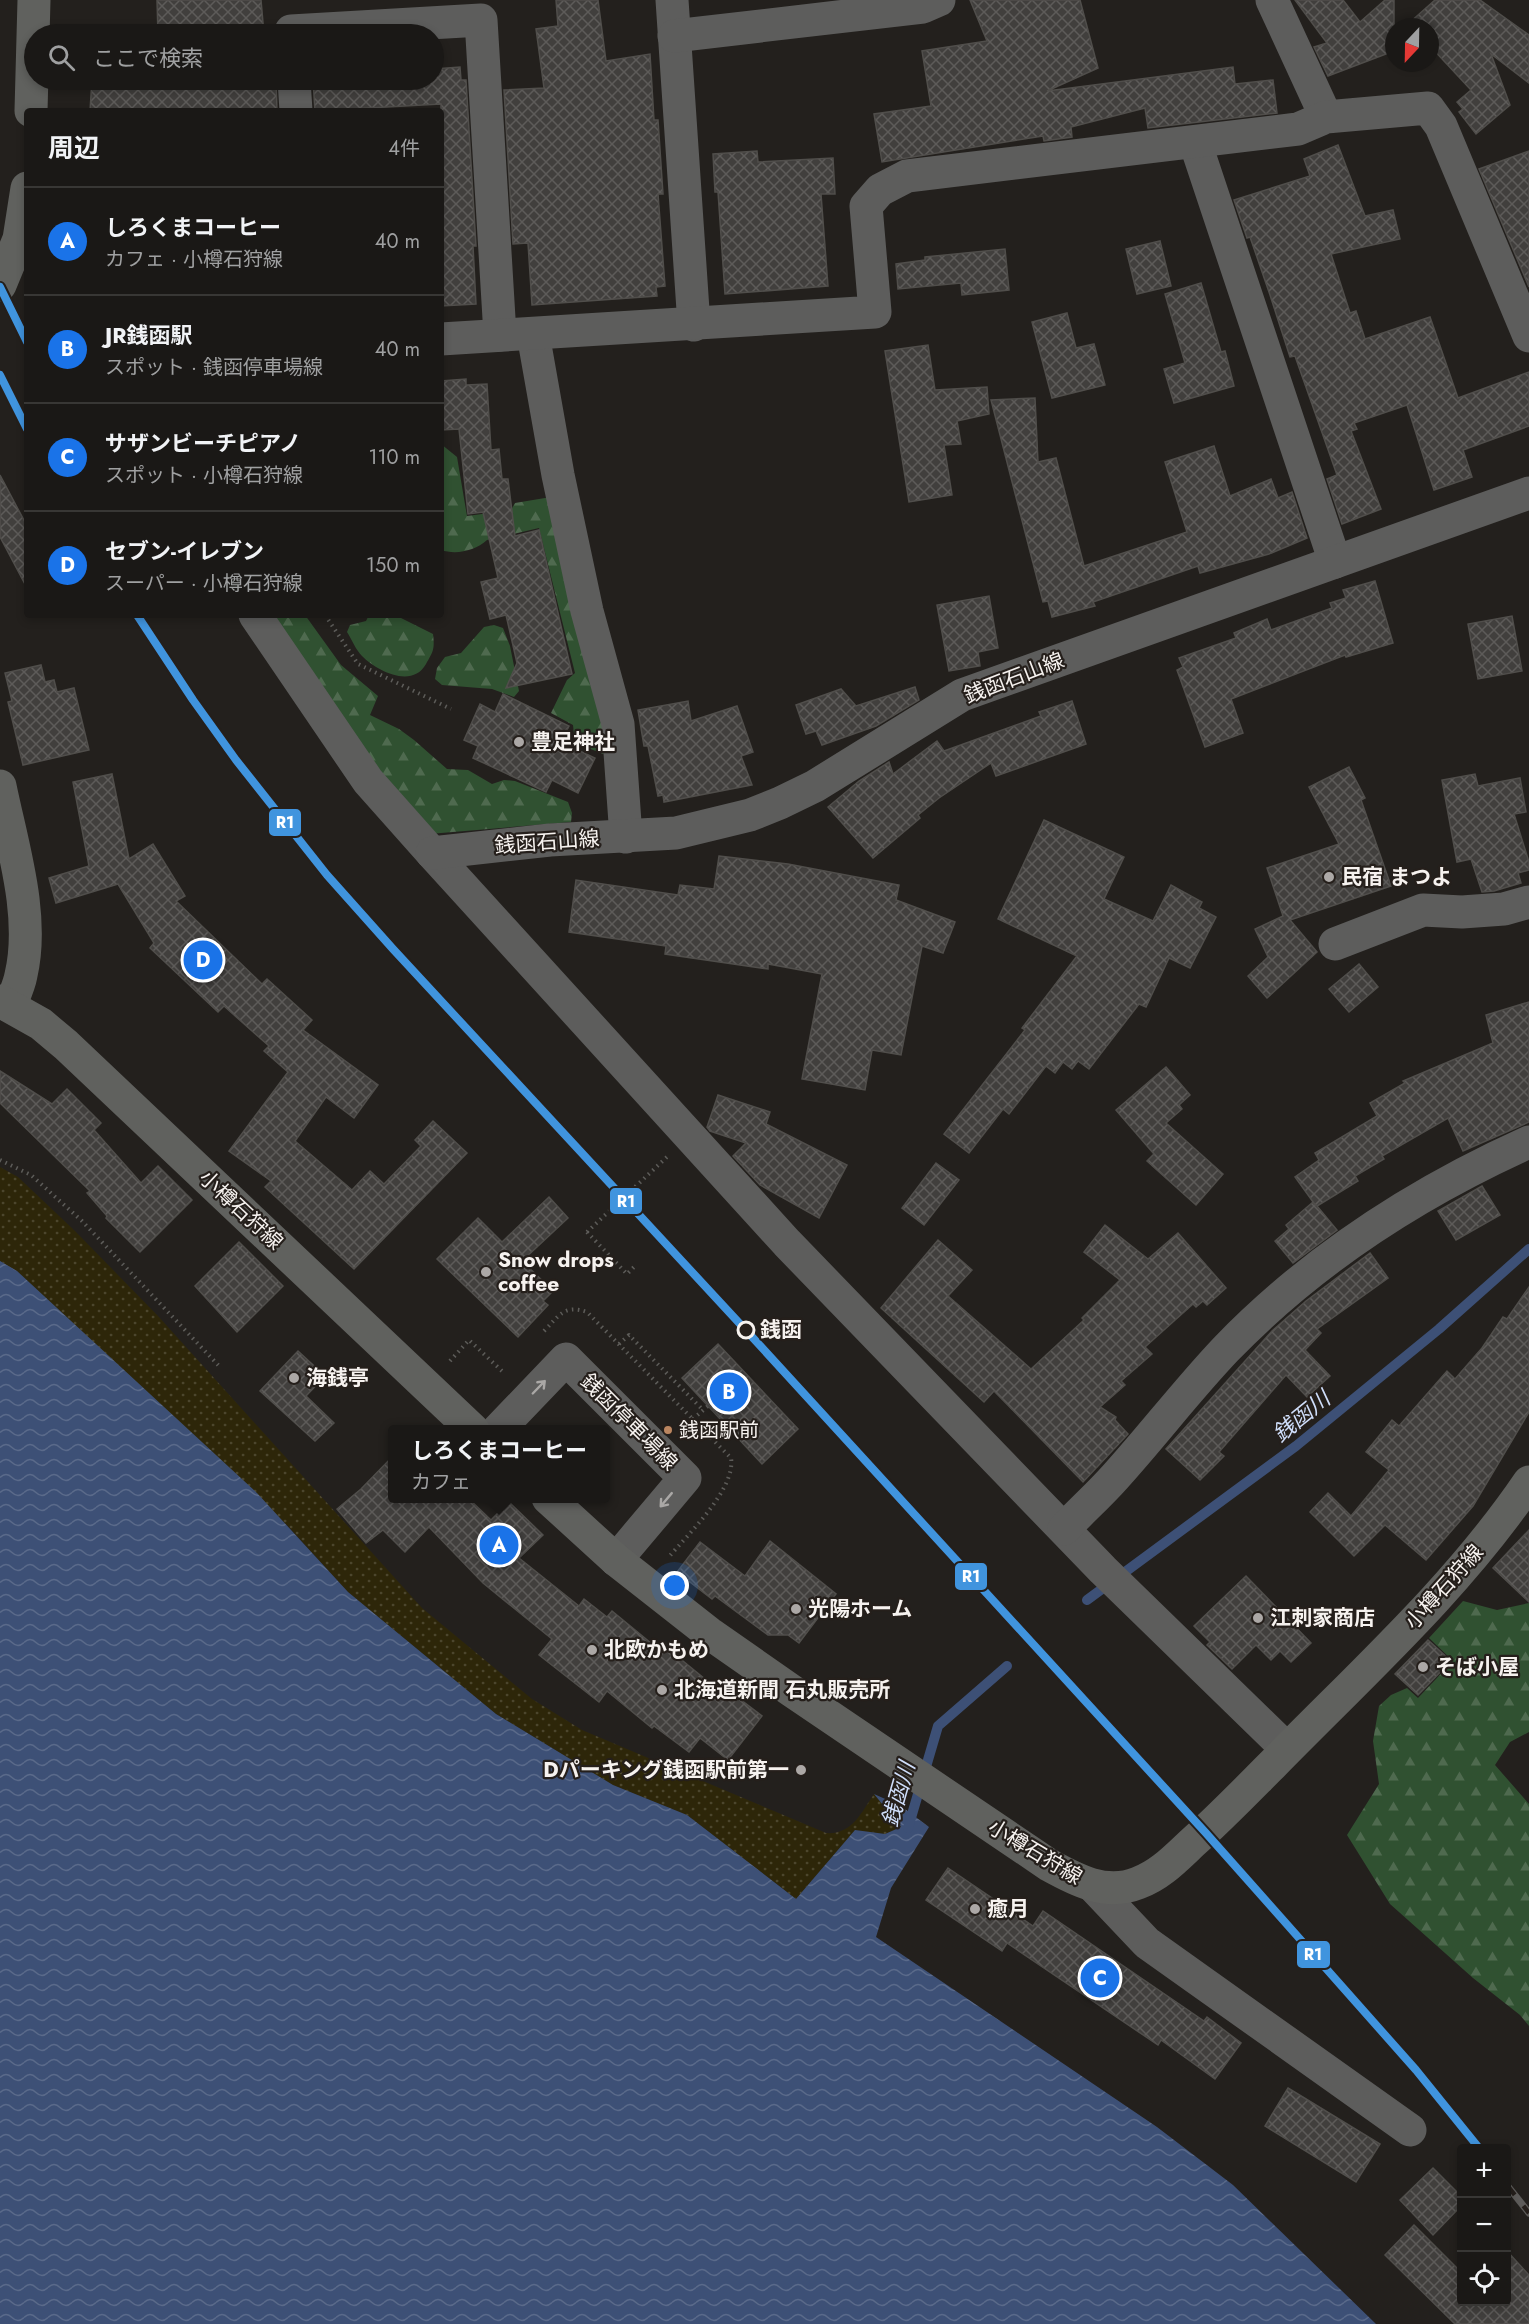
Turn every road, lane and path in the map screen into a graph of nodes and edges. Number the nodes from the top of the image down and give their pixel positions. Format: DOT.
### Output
graph roads {
  1 [pos="34,0"];
  2 [pos="672,0"];
  3 [pos="939,0"];
  4 [pos="1272,0"];
  5 [pos="33,24"];
  6 [pos="412,24"];
  7 [pos="674,36"];
  8 [pos="32,90"];
  9 [pos="295,90"];
  10 [pos="31,108"];
  11 [pos="296,108"];
  12 [pos="1326,117"];
  13 [pos="1195,142"];
  14 [pos="24,216"];
  15 [pos="0,285"];
  16 [pos="694,325"];
  17 [pos="534,334"];
  18 [pos="500,335"];
  19 [pos="1529,336"];
  20 [pos="444,339"];
  21 [pos="1529,493"];
  22 [pos="1335,562"];
  23 [pos="257,618"];
  24 [pos="327,618"];
  25 [pos="451,709"];
  26 [pos="0,786"];
  27 [pos="626,837"];
  28 [pos="432,853"];
  29 [pos="1529,902"];
  30 [pos="1335,944"];
  31 [pos="5,1004"];
  32 [pos="1529,1142"];
  33 [pos="668,1156"];
  34 [pos="0,1160"];
  35 [pos="636,1265"];
  36 [pos="619,1344"];
  37 [pos="219,1365"];
  38 [pos="708,1406"];
  39 [pos="702,1410"];
  40 [pos="693,1419"];
  41 [pos="468,1425"];
  42 [pos="503,1425"];
  43 [pos="1529,1482"];
  44 [pos="553,1503"];
  45 [pos="1064,1529"];
  46 [pos="616,1560"];
  47 [pos="1287,1749"];
  48 [pos="1093,1886"];
  49 [pos="1410,2130"];
  1 -- 5 [label="main road"];
  2 -- 7 [label="street"];
  3 -- 7 [label="street"];
  4 -- 12 [label="street"];
  6 -- 18 [label="street"];
  7 -- 16 [label="street"];
  8 -- 10 [label="main road"];
  9 -- 11 [label="street"];
  12 -- 13 [label="street"];
  12 -- 19 [label="street"];
  13 -- 16 [label="street"];
  13 -- 22 [label="street"];
  14 -- 15 [label="main road"];
  16 -- 17 [label="street"];
  17 -- 18 [label="street"];
  17 -- 27 [label="street"];
  18 -- 20 [label="street"];
  21 -- 22 [label="street, 銭函石山線"];
  22 -- 27 [label="street, 銭函石山線"];
  23 -- 28 [label="street"];
  24 -- 25 [label="path"];
  26 -- 31 [label="main road"];
  27 -- 28 [label="street, 銭函石山線"];
  28 -- 45 [label="street"];
  29 -- 30 [label="street"];
  31 -- 41 [label="main road, 小樽石狩線"];
  32 -- 45 [label="street"];
  33 -- 35 [label="path, bridge"];
  34 -- 37 [label="path"];
  36 -- 39 [label="path"];
  38 -- 39 [label="path"];
  39 -- 40 [label="path"];
  42 -- 46 [label="street, 銭函停車場線, one-way"];
  43 -- 47 [label="main road, 小樽石狩線"];
  44 -- 46 [label="main road, 小樽石狩線"];
  45 -- 47 [label="street"];
  46 -- 48 [label="main road, 小樽石狩線"];
  47 -- 48 [label="main road, 小樽石狩線"];
  48 -- 49 [label="street"];
}
